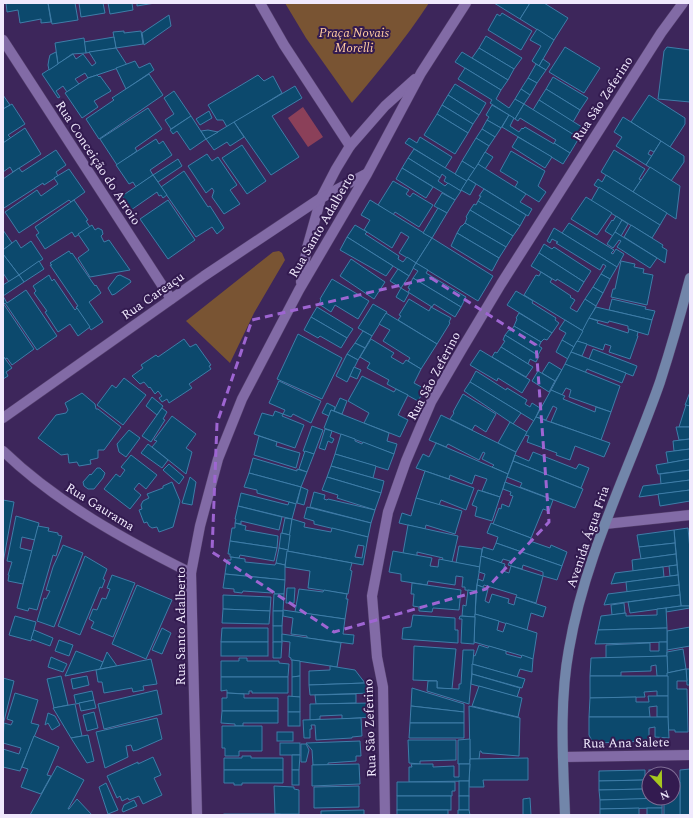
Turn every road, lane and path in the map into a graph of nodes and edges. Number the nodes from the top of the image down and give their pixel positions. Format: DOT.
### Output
graph roads {
  1 [pos="260,3"];
  2 [pos="466,3"];
  3 [pos="683,3"];
  4 [pos="3,40"];
  5 [pos="421,73"];
  6 [pos="350,146"];
  7 [pos="367,174"];
  8 [pos="321,198"];
  9 [pos="690,278"];
  10 [pos="299,290"];
  11 [pos="171,299"];
  12 [pos="3,418"];
  13 [pos="3,451"];
  14 [pos="690,515"];
  15 [pos="605,524"];
  16 [pos="192,573"];
  17 [pos="690,755"];
  18 [pos="563,757"];
  19 [pos="197,815"];
  20 [pos="385,815"];
  21 [pos="564,815"];
  1 -- 6 [label="street"];
  2 -- 5 [label="street"];
  3 -- 20 [label="street, Rua São Zeferino"];
  4 -- 11 [label="street, Rua Conceição do Arroio"];
  5 -- 6 [label="street"];
  5 -- 7 [label="street"];
  6 -- 8 [label="street"];
  7 -- 8 [label="street"];
  7 -- 10 [label="street, Rua Santo Adalberto"];
  8 -- 10 [label="street, Rua Santo Adalberto"];
  8 -- 11 [label="street, Rua Careaçu"];
  9 -- 15 [label="main road, Avenida Água Fria"];
  10 -- 16 [label="street, Rua Santo Adalberto"];
  11 -- 12 [label="street, Rua Careaçu"];
  13 -- 16 [label="street, Rua Gaurama"];
  14 -- 15 [label="street"];
  15 -- 18 [label="main road, Avenida Água Fria"];
  16 -- 19 [label="street, Rua Santo Adalberto"];
  17 -- 18 [label="street, Rua Ana Salete"];
  18 -- 21 [label="main road, Avenida Água Fria"];
}
